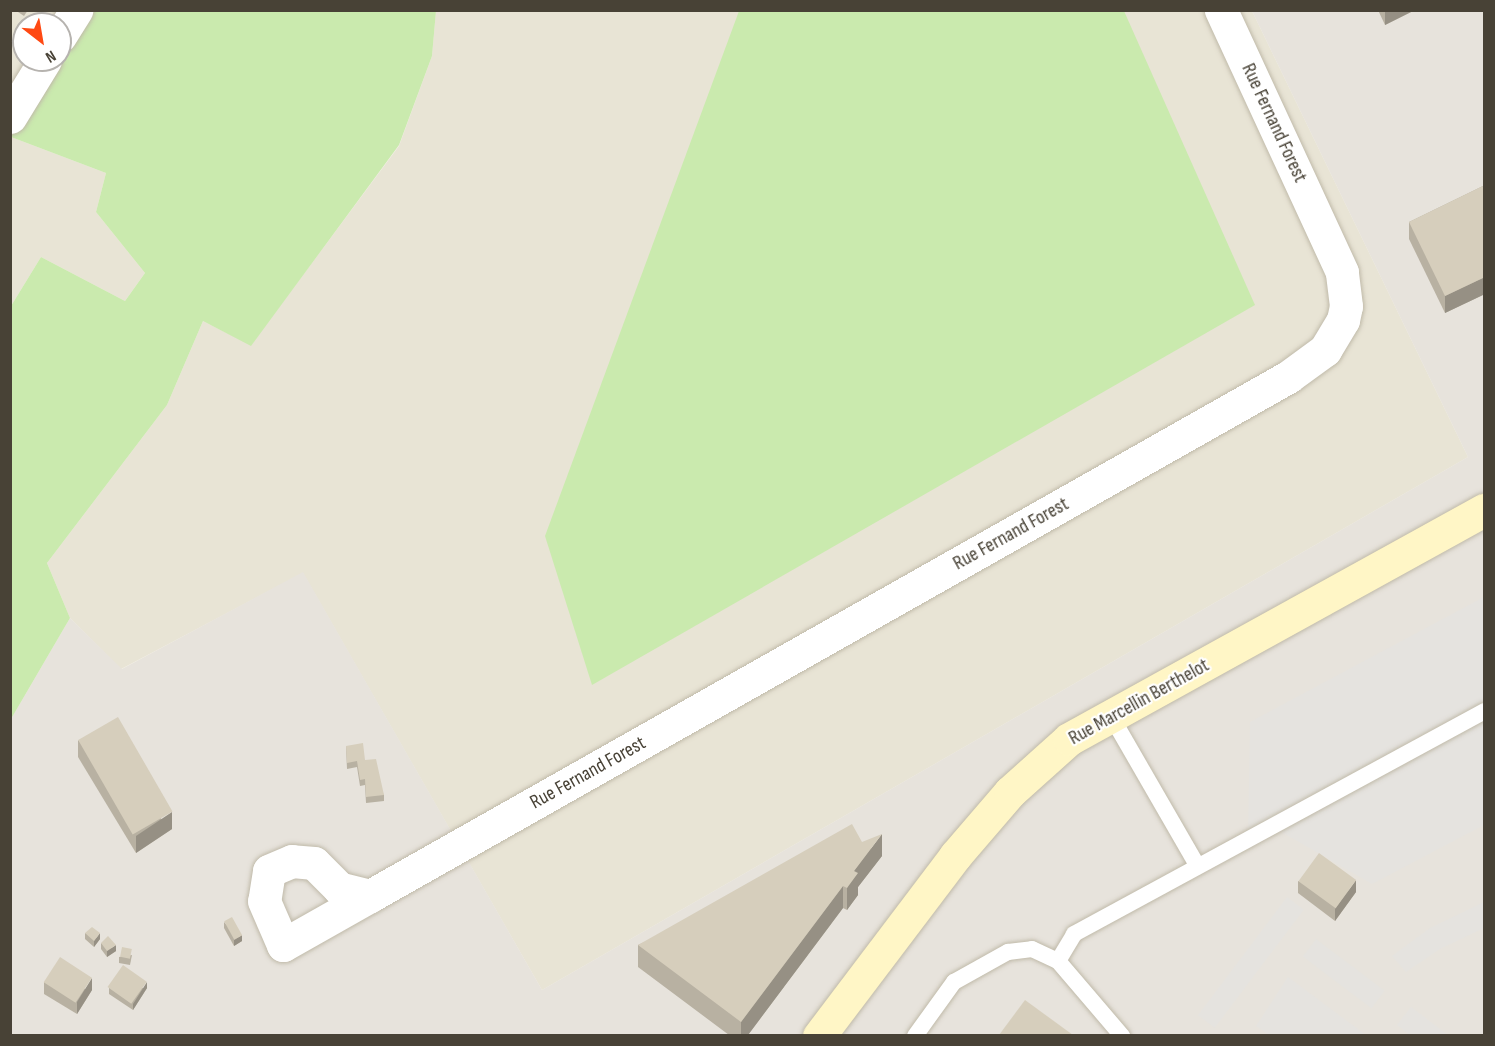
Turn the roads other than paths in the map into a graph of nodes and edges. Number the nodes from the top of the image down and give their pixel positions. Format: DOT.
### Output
graph roads {
  1 [pos="1221,10"];
  2 [pos="38,72"];
  3 [pos="10,117"];
  4 [pos="1485,510"];
  5 [pos="1485,711"];
  6 [pos="1111,716"];
  7 [pos="1197,865"];
  8 [pos="370,896"];
  9 [pos="1059,961"];
  10 [pos="819,1035"];
  11 [pos="915,1035"];
  12 [pos="1122,1035"];
  1 -- 8 [label="street, Rue Fernand Forest"];
  2 -- 3 [label="street"];
  4 -- 6 [label="street, Rue Marcellin Berthelot"];
  5 -- 7 [label="lane"];
  6 -- 7 [label="lane"];
  6 -- 10 [label="street, Rue Marcellin Berthelot"];
  7 -- 9 [label="lane"];
  9 -- 11 [label="lane"];
  9 -- 12 [label="lane"];
}
